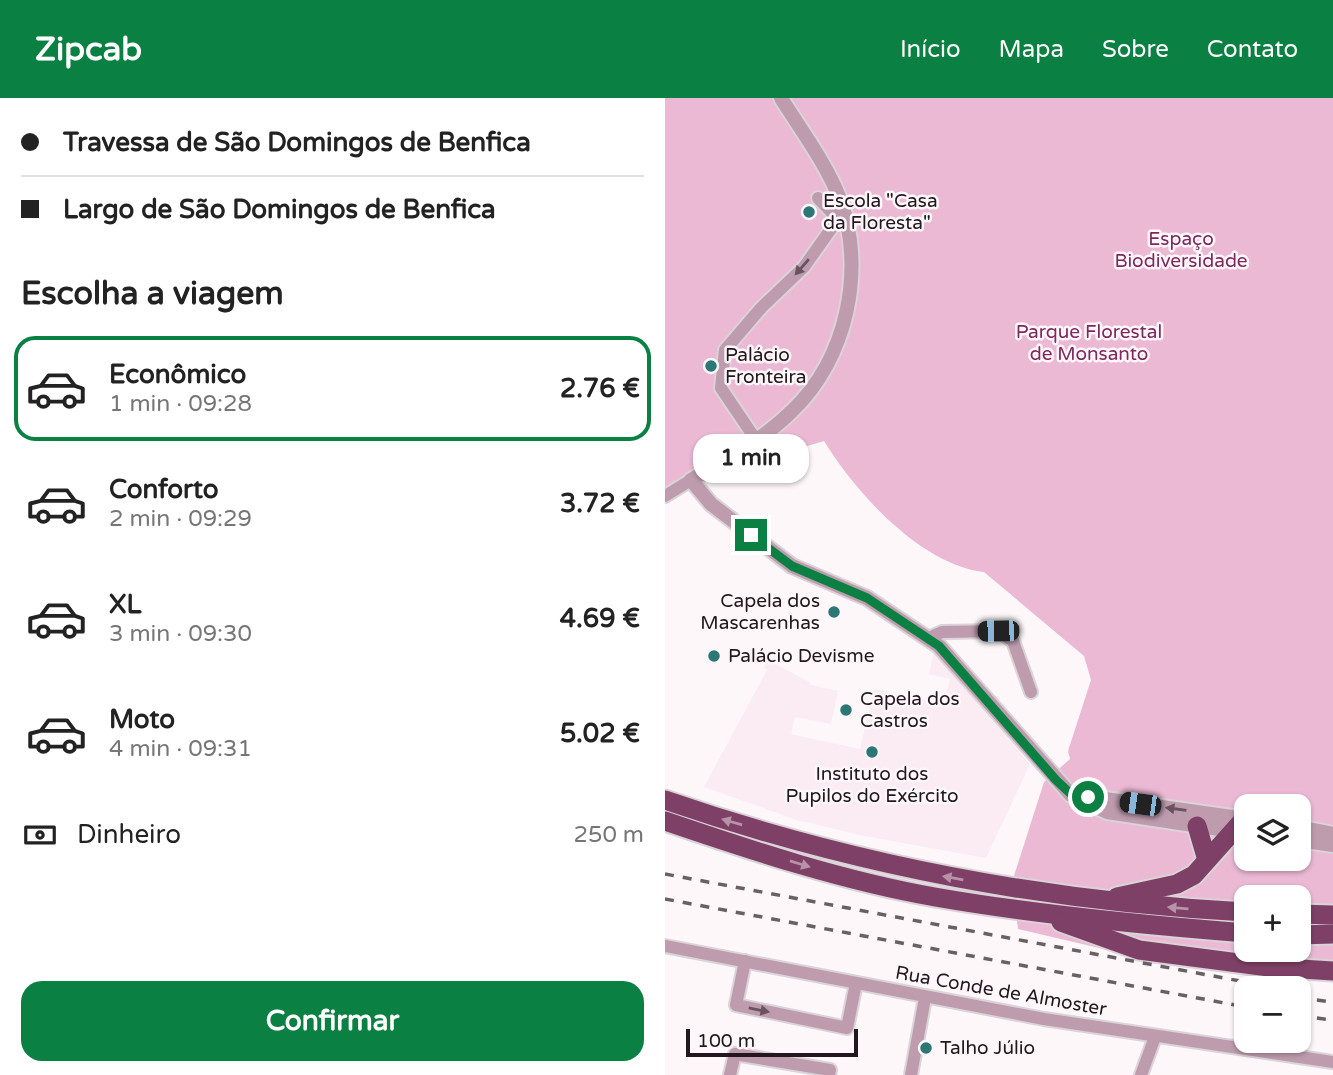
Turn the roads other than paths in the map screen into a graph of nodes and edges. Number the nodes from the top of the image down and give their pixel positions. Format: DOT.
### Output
graph roads {
  1 [pos="781,98"];
  2 [pos="818,198"];
  3 [pos="842,217"];
  4 [pos="756,440"];
  5 [pos="691,480"];
  6 [pos="665,496"];
  7 [pos="929,638"];
  8 [pos="1031,692"];
  9 [pos="1072,795"];
  10 [pos="665,800"];
  11 [pos="665,821"];
  12 [pos="1234,824"];
  13 [pos="1234,825"];
  14 [pos="1197,826"];
  15 [pos="1311,829"];
  16 [pos="1234,833"];
  17 [pos="1333,834"];
  18 [pos="1311,842"];
  19 [pos="1333,845"];
  20 [pos="1207,860"];
  21 [pos="1101,901"];
  22 [pos="1030,911"];
  23 [pos="1234,911"];
  24 [pos="1311,914"];
  25 [pos="1333,915"];
  26 [pos="1234,932"];
  27 [pos="1333,934"];
  28 [pos="1311,935"];
  29 [pos="665,946"];
  30 [pos="745,961"];
  31 [pos="1333,971"];
  32 [pos="856,983"];
  33 [pos="925,998"];
  34 [pos="1156,1037"];
  35 [pos="1333,1062"];
  36 [pos="730,1075"];
  37 [pos="829,1075"];
  38 [pos="911,1075"];
  39 [pos="1141,1075"];
  1 -- 3 [label="street"];
  2 -- 3 [label="street"];
  3 -- 4 [label="street"];
  3 -- 4 [label="street, one-way"];
  4 -- 5 [label="street"];
  5 -- 6 [label="street"];
  5 -- 7 [label="street"];
  7 -- 8 [label="street"];
  7 -- 9 [label="street"];
  12 -- 9 [label="street, one-way"];
  9 -- 14 [label="street"];
  21 -- 10 [label="highway, one-way"];
  11 -- 22 [label="highway, one-way"];
  13 -- 14 [label="street"];
  14 -- 20 [label="highway"];
  15 -- 17 [label="street"];
  16 -- 20 [label="highway"];
  18 -- 19 [label="street"];
  20 -- 21 [label="highway"];
  23 -- 21 [label="highway, one-way"];
  22 -- 26 [label="highway"];
  22 -- 31 [label="highway"];
  24 -- 25 [label="highway"];
  27 -- 28 [label="highway"];
  29 -- 30 [label="street, Rua Conde de Almoster"];
  30 -- 32 [label="street, Rua Conde de Almoster"];
  30 -- 32 [label="street, one-way"];
  32 -- 33 [label="street, Rua Conde de Almoster"];
  33 -- 34 [label="street, Rua Conde de Almoster"];
  33 -- 38 [label="street"];
  34 -- 35 [label="street, Rua Conde de Almoster"];
  34 -- 39 [label="street"];
  36 -- 37 [label="street"];
}
